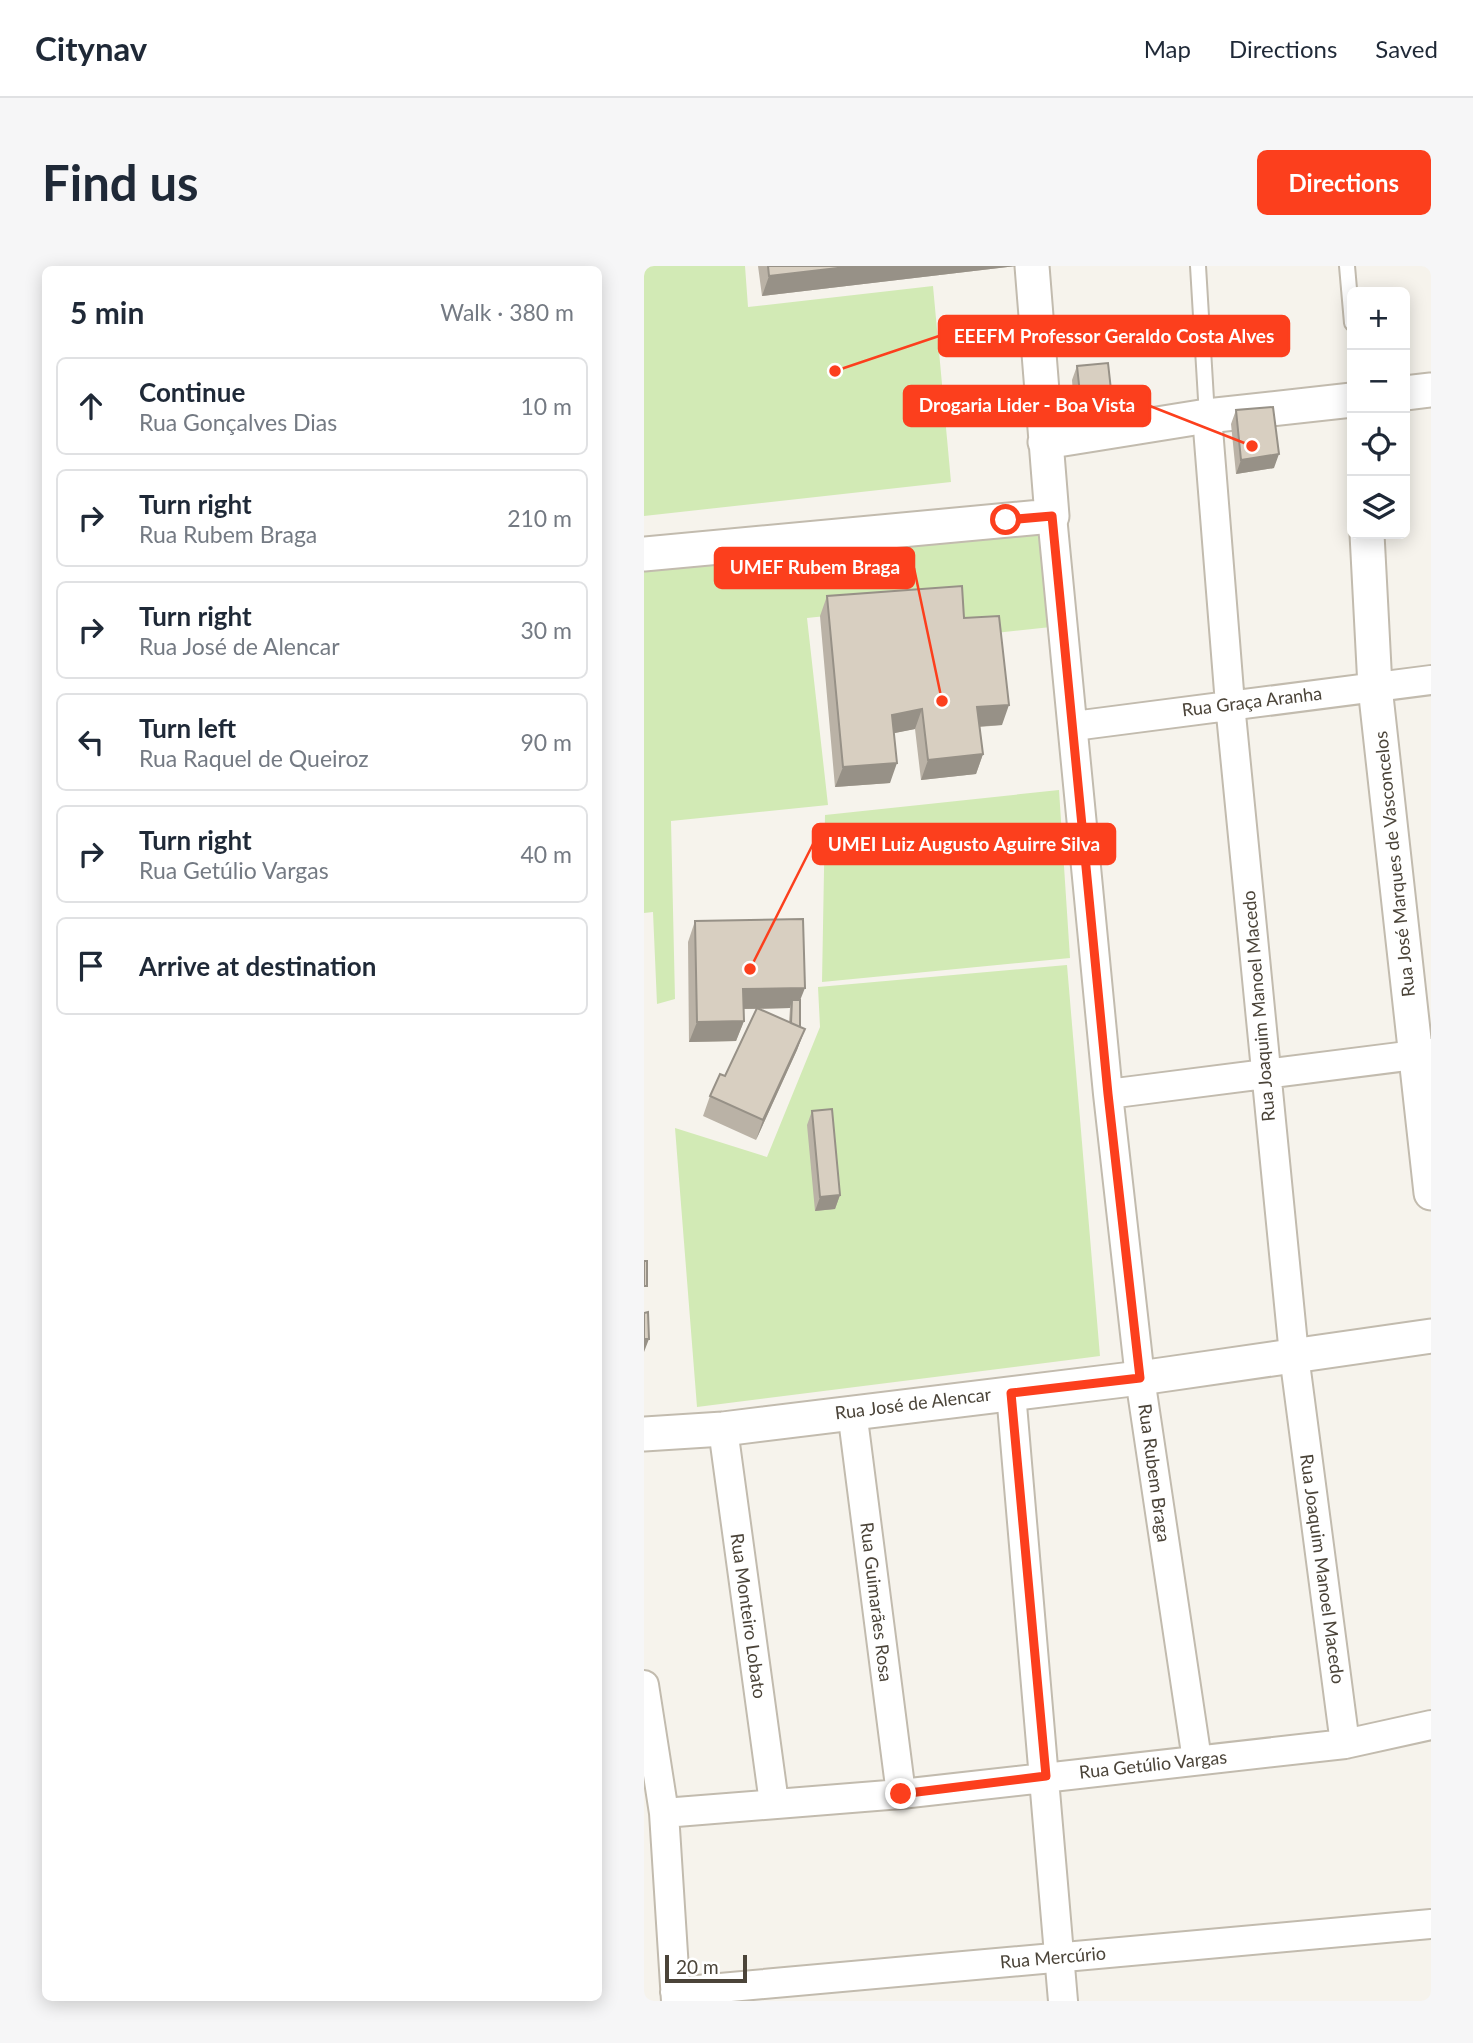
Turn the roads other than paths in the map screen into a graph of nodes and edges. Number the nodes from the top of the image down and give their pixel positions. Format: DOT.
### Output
graph roads {
  1 [pos="1032,266"];
  2 [pos="1198,266"];
  3 [pos="1347,266"];
  4 [pos="1349,287"];
  5 [pos="1431,390"];
  6 [pos="1410,392"];
  7 [pos="1347,401"];
  8 [pos="1207,416"];
  9 [pos="1045,442"];
  10 [pos="1052,516"];
  11 [pos="1367,539"];
  12 [pos="644,554"];
  13 [pos="1431,680"];
  14 [pos="1375,687"];
  15 [pos="1230,704"];
  16 [pos="1074,726"];
  17 [pos="1424,1054"];
  18 [pos="1265,1075"];
  19 [pos="1108,1094"];
  20 [pos="1431,1193"];
  21 [pos="1431,1336"];
  22 [pos="1294,1355"];
  23 [pos="1140,1378"];
  24 [pos="1011,1393"];
  25 [pos="852,1411"];
  26 [pos="723,1429"];
  27 [pos="644,1434"];
  28 [pos="644,1685"];
  29 [pos="1431,1725"];
  30 [pos="1345,1744"];
  31 [pos="1197,1760"];
  32 [pos="1046,1776"];
  33 [pos="901,1794"];
  34 [pos="774,1803"];
  35 [pos="664,1813"];
  36 [pos="1431,1924"];
  37 [pos="1058,1958"];
  38 [pos="676,1997"];
  39 [pos="1063,2001"];
  1 -- 9 [label="street, Rua Rubem Braga"];
  2 -- 8 [label="lane, Rua Joaquim Manoel Macedo"];
  3 -- 4 [label="lane"];
  5 -- 6 [label="street"];
  7 -- 8 [label="street"];
  8 -- 9 [label="street"];
  8 -- 15 [label="street, Rua Joaquim Manoel Macedo"];
  9 -- 10 [label="street, Rua Rubem Braga"];
  10 -- 12 [label="street"];
  10 -- 16 [label="street, Rua Rubem Braga"];
  11 -- 14 [label="street, Rua José Marques de Vasconcelos"];
  13 -- 14 [label="street, Rua Graça Aranha"];
  14 -- 15 [label="street, Rua Graça Aranha"];
  14 -- 17 [label="street, Rua José Marques de Vasconcelos"];
  15 -- 16 [label="street, Rua Graça Aranha"];
  15 -- 18 [label="street, Rua Joaquim Manoel Macedo"];
  16 -- 19 [label="street, Rua Rubem Braga"];
  17 -- 18 [label="street"];
  17 -- 20 [label="street, Rua José Marques de Vasconcelos"];
  18 -- 19 [label="street"];
  18 -- 22 [label="street, Rua Joaquim Manoel Macedo"];
  19 -- 23 [label="street, Rua Rubem Braga"];
  21 -- 22 [label="street, Rua José de Alencar"];
  22 -- 23 [label="street, Rua José de Alencar"];
  22 -- 30 [label="street, Rua Joaquim Manoel Macedo"];
  23 -- 24 [label="street, Rua José de Alencar"];
  23 -- 31 [label="street, Rua Rubem Braga"];
  24 -- 25 [label="street, Rua José de Alencar"];
  24 -- 32 [label="street"];
  25 -- 26 [label="street, Rua José de Alencar"];
  25 -- 33 [label="street, Rua Guimarães Rosa"];
  26 -- 27 [label="street, Rua José de Alencar"];
  26 -- 34 [label="street, Rua Monteiro Lobato"];
  28 -- 35 [label="street"];
  29 -- 30 [label="street, Rua Getúlio Vargas"];
  30 -- 31 [label="street, Rua Getúlio Vargas"];
  31 -- 32 [label="street, Rua Getúlio Vargas"];
  32 -- 33 [label="street, Rua Getúlio Vargas"];
  32 -- 37 [label="street"];
  33 -- 34 [label="street, Rua Getúlio Vargas"];
  34 -- 35 [label="street, Rua Getúlio Vargas"];
  35 -- 38 [label="street"];
  36 -- 37 [label="street, Rua Mercúrio"];
  37 -- 38 [label="street, Rua Mercúrio"];
  37 -- 39 [label="street"];
}
